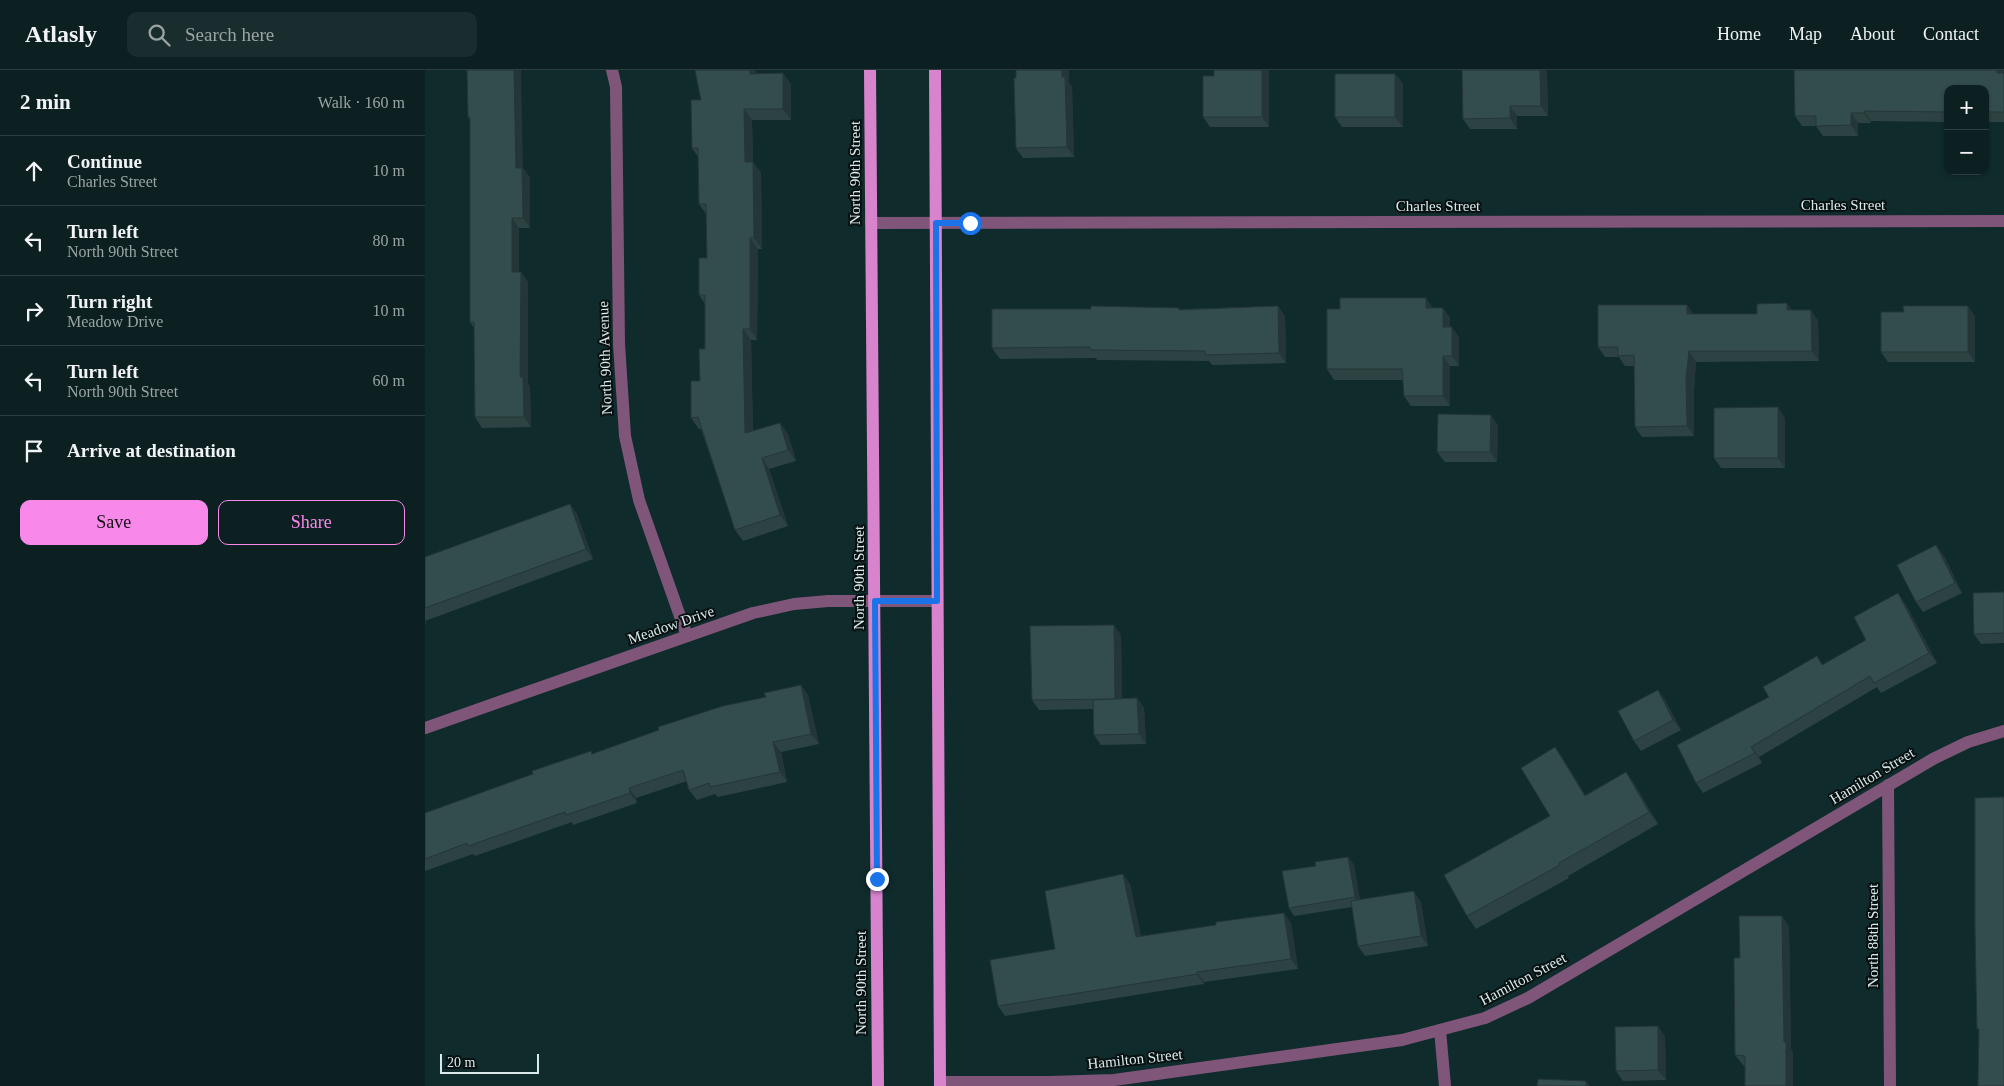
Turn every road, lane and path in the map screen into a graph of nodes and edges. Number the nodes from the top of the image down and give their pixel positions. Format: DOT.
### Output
graph roads {
  1 [pos="612,70"];
  2 [pos="870,70"];
  3 [pos="935,70"];
  4 [pos="2004,221"];
  5 [pos="871,223"];
  6 [pos="936,223"];
  7 [pos="875,601"];
  8 [pos="937,601"];
  9 [pos="687,636"];
  10 [pos="425,728"];
  11 [pos="2004,731"];
  12 [pos="1888,785"];
  13 [pos="1440,1030"];
  14 [pos="940,1084"];
  15 [pos="879,1086"];
  16 [pos="1445,1086"];
  17 [pos="1890,1086"];
  1 -- 9 [label="street, North 90th Avenue"];
  2 -- 5 [label="main road, North 90th Street"];
  3 -- 6 [label="main road"];
  4 -- 6 [label="street, Charles Street"];
  5 -- 6 [label="street, Charles Street"];
  5 -- 7 [label="main road, North 90th Street"];
  6 -- 8 [label="main road"];
  7 -- 8 [label="street, Meadow Drive"];
  7 -- 9 [label="street, Meadow Drive"];
  7 -- 15 [label="main road, North 90th Street"];
  8 -- 14 [label="main road"];
  9 -- 10 [label="street, Meadow Drive"];
  11 -- 12 [label="street, Hamilton Street"];
  12 -- 13 [label="street, Hamilton Street"];
  12 -- 17 [label="street, North 88th Street"];
  13 -- 14 [label="street, Hamilton Street"];
  13 -- 16 [label="street"];
}
